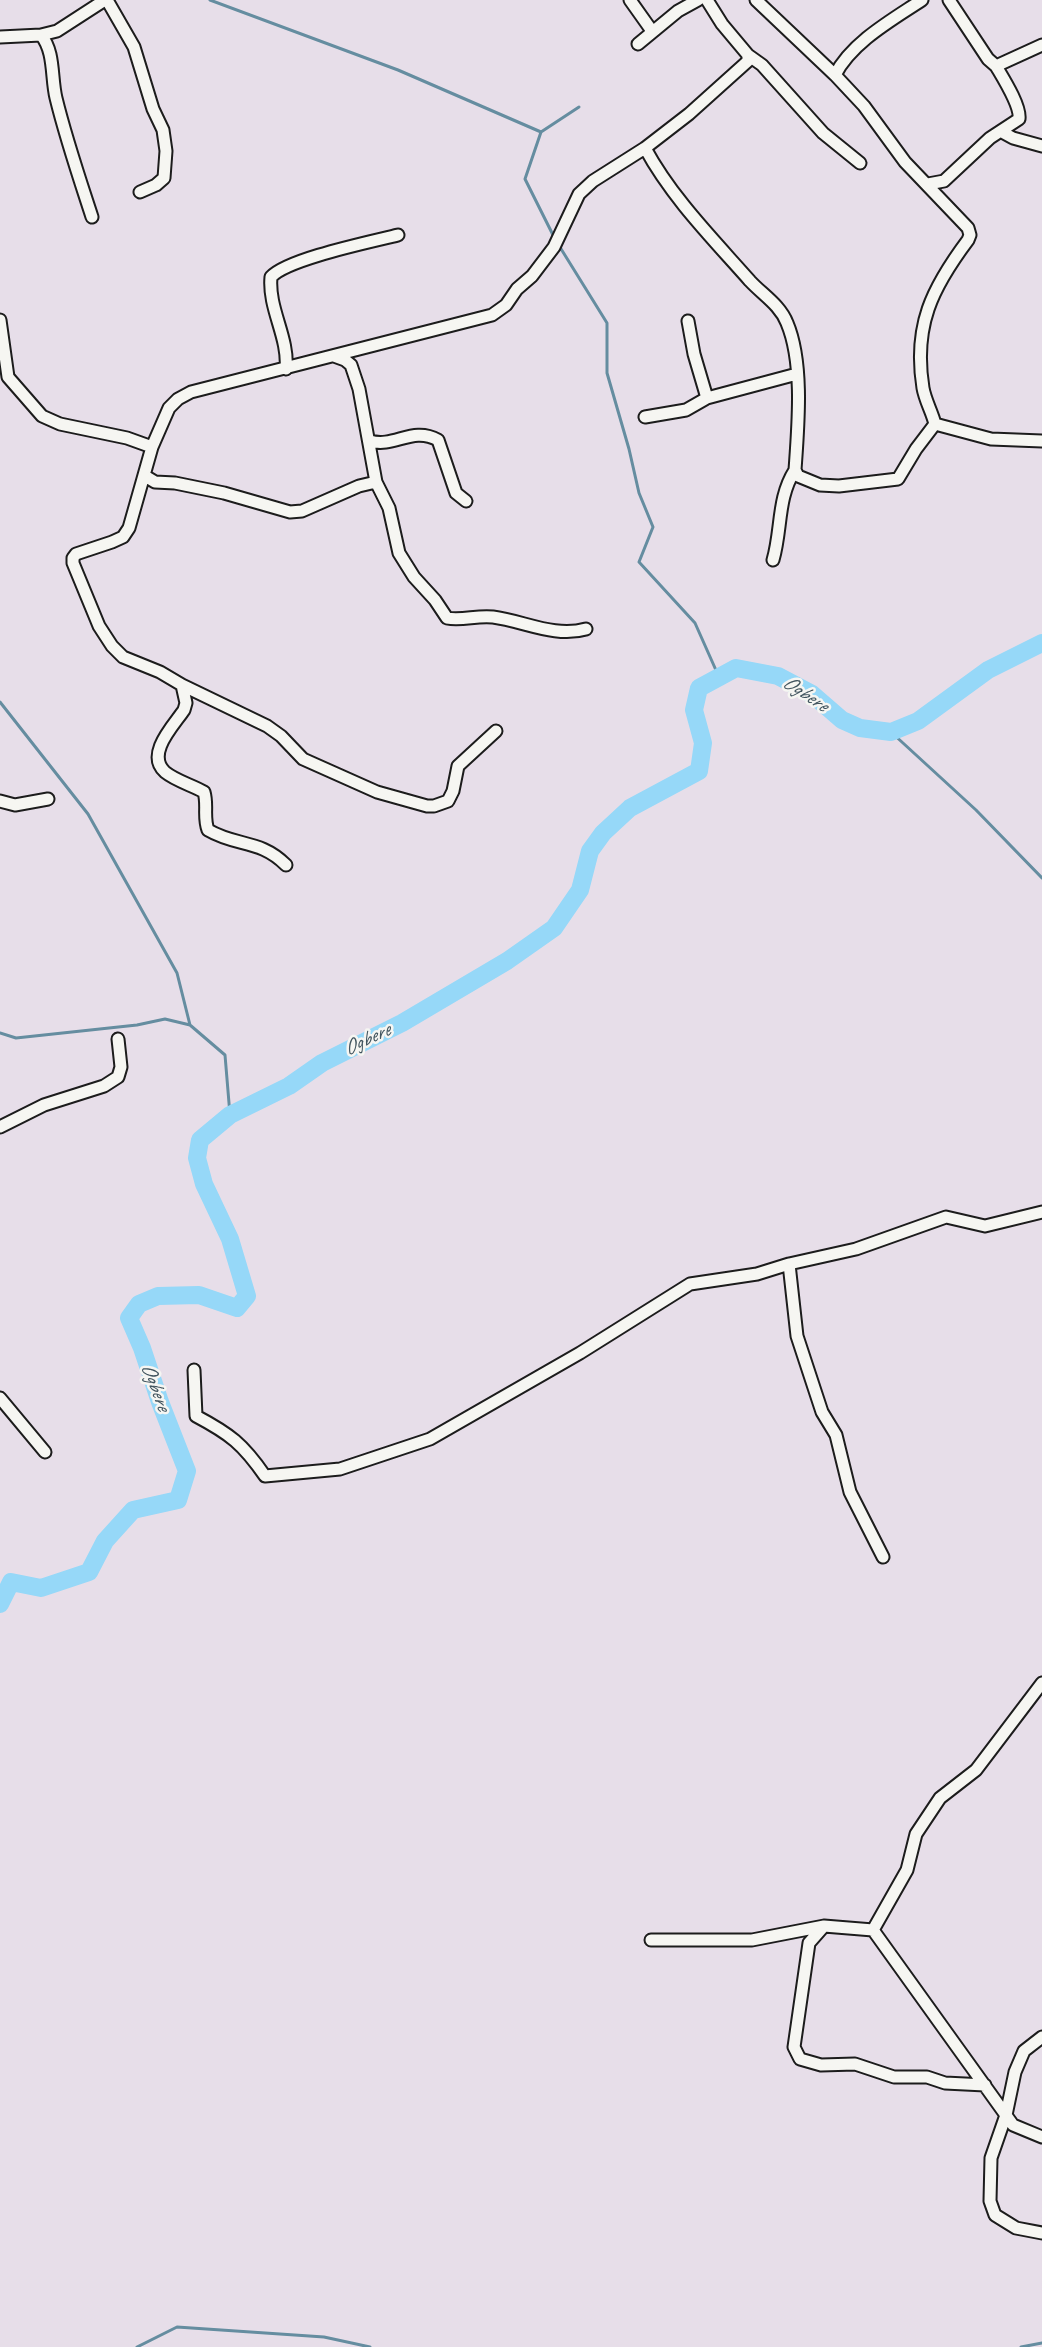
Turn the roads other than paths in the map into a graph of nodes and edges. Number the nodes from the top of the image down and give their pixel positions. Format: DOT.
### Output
graph roads {
  1 [pos="106,0"];
  2 [pos="630,0"];
  3 [pos="698,0"];
  4 [pos="707,0"];
  5 [pos="756,0"];
  6 [pos="922,0"];
  7 [pos="949,0"];
  8 [pos="652,30"];
  9 [pos="41,35"];
  10 [pos="0,37"];
  11 [pos="638,44"];
  12 [pos="1042,45"];
  13 [pos="748,54"];
  14 [pos="996,66"];
  15 [pos="835,75"];
  16 [pos="1002,132"];
  17 [pos="1042,146"];
  18 [pos="645,148"];
  19 [pos="860,163"];
  20 [pos="928,184"];
  21 [pos="140,192"];
  22 [pos="92,217"];
  23 [pos="398,235"];
  24 [pos="0,320"];
  25 [pos="688,322"];
  26 [pos="334,356"];
  27 [pos="3,366"];
  28 [pos="286,369"];
  29 [pos="797,374"];
  30 [pos="707,398"];
  31 [pos="645,417"];
  32 [pos="935,424"];
  33 [pos="1042,441"];
  34 [pos="370,442"];
  35 [pos="152,447"];
  36 [pos="795,470"];
  37 [pos="145,476"];
  38 [pos="376,482"];
  39 [pos="466,502"];
  40 [pos="773,560"];
  41 [pos="586,630"];
  42 [pos="182,685"];
  43 [pos="496,731"];
  44 [pos="48,799"];
  45 [pos="0,801"];
  46 [pos="286,865"];
  47 [pos="118,1039"];
  48 [pos="0,1127"];
  49 [pos="1042,1212"];
  50 [pos="789,1264"];
  51 [pos="194,1370"];
  52 [pos="0,1398"];
  53 [pos="45,1452"];
  54 [pos="883,1557"];
  55 [pos="1042,1683"];
  56 [pos="824,1926"];
  57 [pos="873,1930"];
  58 [pos="651,1940"];
  59 [pos="1042,2037"];
  60 [pos="985,2085"];
  61 [pos="1006,2115"];
  62 [pos="1042,2137"];
  63 [pos="1042,2233"];
  1 -- 9 [label="street"];
  1 -- 21 [label="street"];
  2 -- 8 [label="street"];
  3 -- 8 [label="street"];
  4 -- 13 [label="street"];
  5 -- 15 [label="street"];
  6 -- 15 [label="street"];
  7 -- 14 [label="street"];
  8 -- 11 [label="street"];
  9 -- 10 [label="street"];
  9 -- 22 [label="street"];
  12 -- 14 [label="street"];
  13 -- 18 [label="street"];
  13 -- 19 [label="street"];
  14 -- 16 [label="street"];
  15 -- 20 [label="street"];
  16 -- 17 [label="street"];
  16 -- 20 [label="street"];
  18 -- 26 [label="street"];
  18 -- 29 [label="street"];
  20 -- 32 [label="street"];
  23 -- 28 [label="street"];
  24 -- 27 [label="street"];
  25 -- 30 [label="street"];
  26 -- 28 [label="street"];
  26 -- 34 [label="street"];
  27 -- 35 [label="street"];
  28 -- 35 [label="street"];
  29 -- 30 [label="street"];
  29 -- 36 [label="street"];
  30 -- 31 [label="street"];
  32 -- 33 [label="street"];
  32 -- 36 [label="street"];
  34 -- 38 [label="street"];
  34 -- 39 [label="street"];
  35 -- 37 [label="street"];
  36 -- 40 [label="street"];
  37 -- 38 [label="street"];
  37 -- 42 [label="street"];
  38 -- 41 [label="street"];
  42 -- 43 [label="street"];
  42 -- 46 [label="street"];
  44 -- 45 [label="street"];
  47 -- 48 [label="street"];
  49 -- 50 [label="street"];
  50 -- 51 [label="street"];
  50 -- 54 [label="street"];
  52 -- 53 [label="street"];
  55 -- 57 [label="street"];
  56 -- 57 [label="street"];
  56 -- 58 [label="street"];
  56 -- 60 [label="street"];
  57 -- 60 [label="street"];
  59 -- 61 [label="street"];
  60 -- 61 [label="street"];
  61 -- 62 [label="street"];
  61 -- 63 [label="street"];
}
